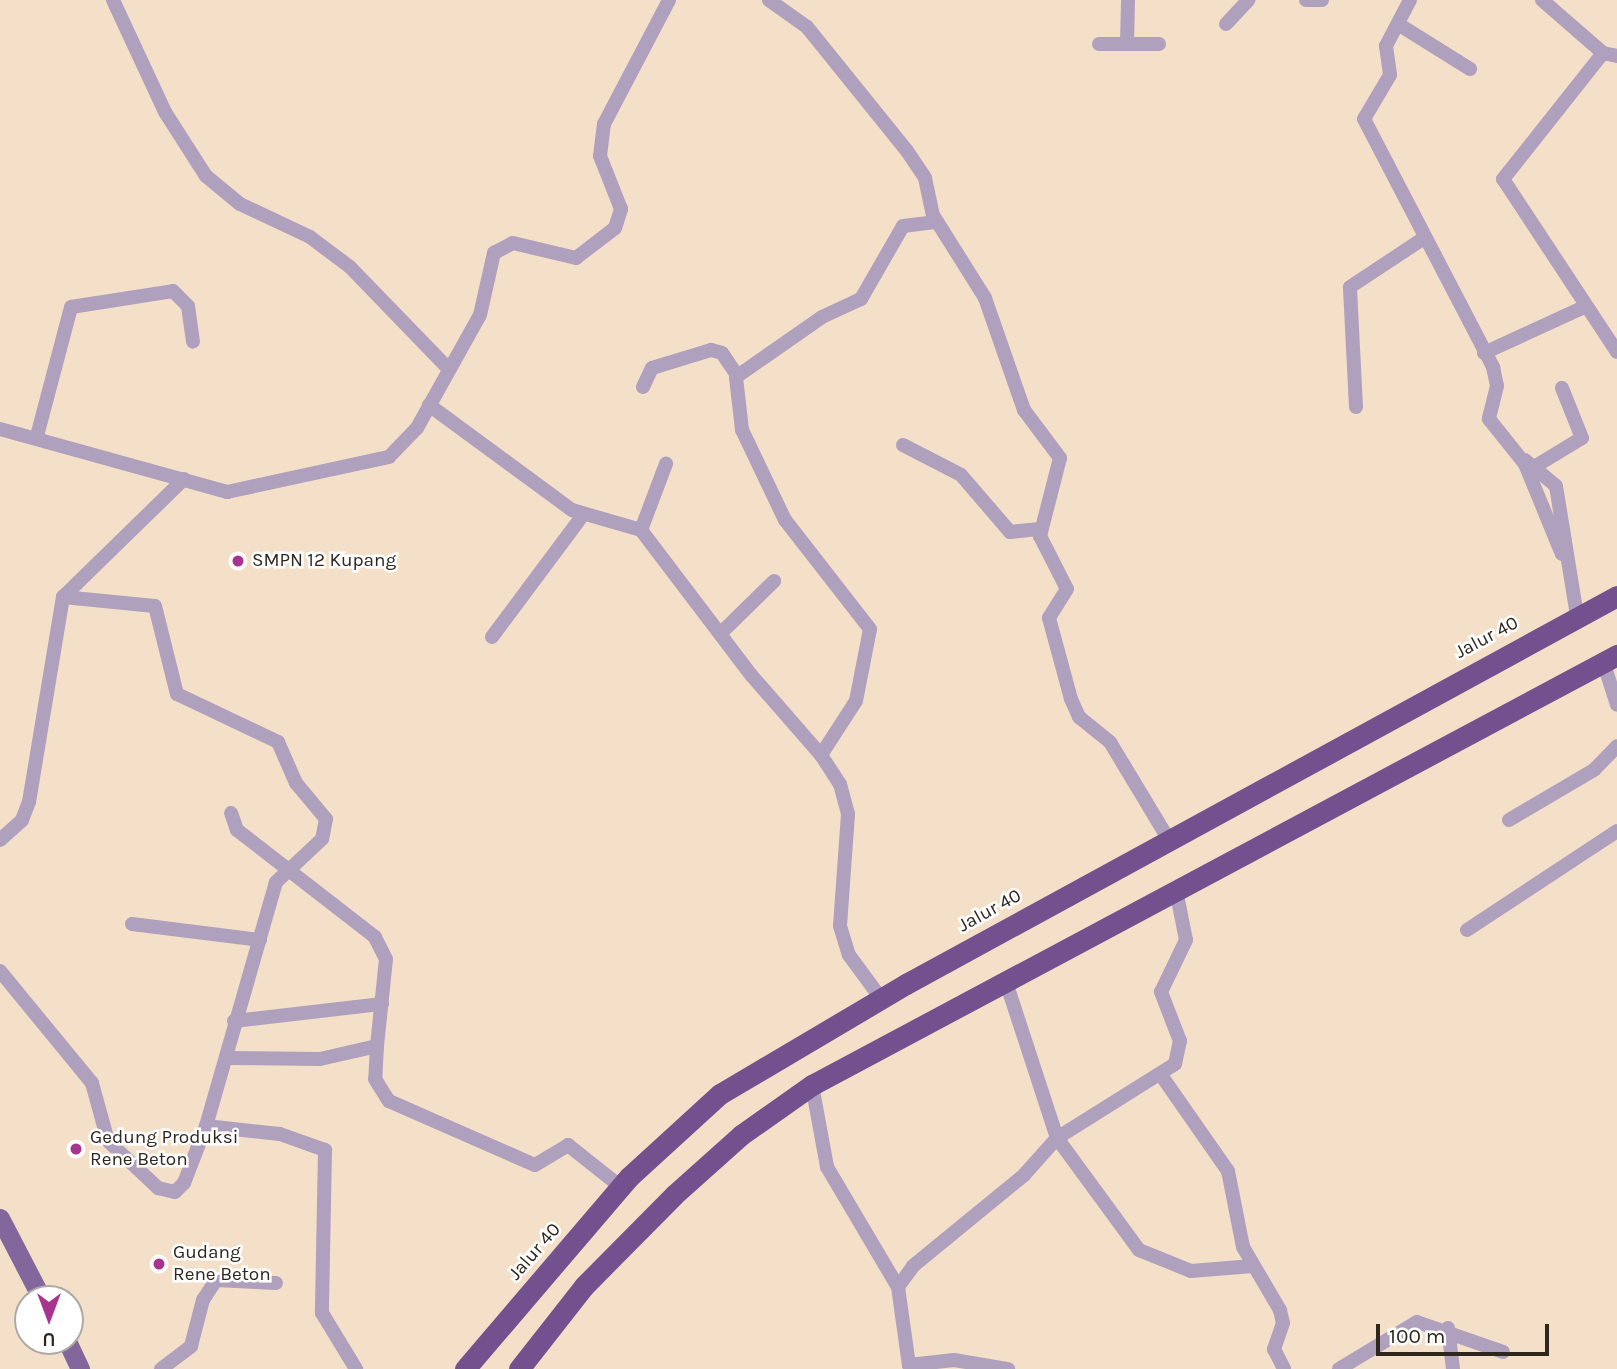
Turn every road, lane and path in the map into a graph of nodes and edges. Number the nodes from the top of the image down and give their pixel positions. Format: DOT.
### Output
graph roads {
  1 [pos="113,0"];
  2 [pos="669,0"];
  3 [pos="769,0"];
  4 [pos="1128,0"];
  5 [pos="1248,0"];
  6 [pos="1306,0"];
  7 [pos="1322,0"];
  8 [pos="1410,0"];
  9 [pos="1542,0"];
  10 [pos="1226,24"];
  11 [pos="1398,24"];
  12 [pos="1099,44"];
  13 [pos="1127,44"];
  14 [pos="1158,44"];
  15 [pos="1610,54"];
  16 [pos="1470,69"];
  17 [pos="937,222"];
  18 [pos="1424,238"];
  19 [pos="1584,307"];
  20 [pos="193,342"];
  21 [pos="1617,352"];
  22 [pos="1484,353"];
  23 [pos="448,368"];
  24 [pos="737,374"];
  25 [pos="643,387"];
  26 [pos="1562,388"];
  27 [pos="429,405"];
  28 [pos="1356,407"];
  29 [pos="0,429"];
  30 [pos="37,436"];
  31 [pos="1509,444"];
  32 [pos="903,445"];
  33 [pos="666,464"];
  34 [pos="1534,467"];
  35 [pos="184,479"];
  36 [pos="583,515"];
  37 [pos="641,530"];
  38 [pos="1040,530"];
  39 [pos="1562,554"];
  40 [pos="774,581"];
  41 [pos="1617,596"];
  42 [pos="63,597"];
  43 [pos="1577,616"];
  44 [pos="722,632"];
  45 [pos="492,637"];
  46 [pos="1610,658"];
  47 [pos="1617,705"];
  48 [pos="1617,746"];
  49 [pos="821,755"];
  50 [pos="231,813"];
  51 [pos="1509,820"];
  52 [pos="1617,831"];
  53 [pos="0,840"];
  54 [pos="1169,840"];
  55 [pos="285,870"];
  56 [pos="1177,895"];
  57 [pos="132,924"];
  58 [pos="1467,930"];
  59 [pos="260,940"];
  60 [pos="0,971"];
  61 [pos="1007,985"];
  62 [pos="883,1000"];
  63 [pos="382,1004"];
  64 [pos="234,1021"];
  65 [pos="377,1046"];
  66 [pos="226,1058"];
  67 [pos="1161,1076"];
  68 [pos="812,1085"];
  69 [pos="206,1126"];
  70 [pos="1057,1138"];
  71 [pos="621,1187"];
  72 [pos="0,1218"];
  73 [pos="1253,1266"];
  74 [pos="276,1283"];
  75 [pos="35,1285"];
  76 [pos="898,1287"];
  77 [pos="1448,1328"];
  78 [pos="1503,1352"];
  79 [pos="905,1367"];
  80 [pos="161,1369"];
  81 [pos="356,1369"];
  82 [pos="465,1369"];
  83 [pos="519,1369"];
  84 [pos="1008,1369"];
  85 [pos="1284,1369"];
  86 [pos="1339,1369"];
  87 [pos="1453,1369"];
  1 -- 23 [label="street"];
  2 -- 23 [label="street"];
  3 -- 17 [label="street"];
  4 -- 13 [label="street"];
  5 -- 10 [label="street"];
  6 -- 7 [label="street"];
  8 -- 11 [label="street"];
  9 -- 15 [label="street"];
  11 -- 16 [label="street"];
  11 -- 18 [label="street"];
  12 -- 13 [label="street"];
  13 -- 14 [label="street"];
  15 -- 19 [label="street"];
  17 -- 24 [label="street"];
  17 -- 38 [label="street"];
  18 -- 22 [label="street"];
  18 -- 28 [label="street"];
  19 -- 21 [label="street"];
  19 -- 22 [label="street"];
  20 -- 30 [label="street"];
  22 -- 31 [label="street"];
  23 -- 27 [label="street"];
  24 -- 25 [label="street"];
  24 -- 49 [label="street"];
  26 -- 34 [label="street"];
  27 -- 35 [label="street"];
  27 -- 36 [label="street"];
  29 -- 30 [label="street"];
  30 -- 35 [label="street"];
  31 -- 34 [label="street"];
  31 -- 39 [label="street"];
  32 -- 38 [label="street"];
  33 -- 37 [label="street"];
  34 -- 39 [label="street"];
  35 -- 42 [label="street"];
  36 -- 37 [label="street"];
  36 -- 45 [label="street"];
  37 -- 44 [label="street"];
  38 -- 54 [label="street"];
  39 -- 43 [label="street"];
  40 -- 44 [label="street"];
  41 -- 43 [label="highway, Jalur 40"];
  42 -- 53 [label="street"];
  42 -- 55 [label="street"];
  43 -- 54 [label="highway, Jalur 40"];
  44 -- 49 [label="street"];
  46 -- 47 [label="street"];
  46 -- 56 [label="highway"];
  48 -- 51 [label="street"];
  49 -- 62 [label="street"];
  50 -- 55 [label="street"];
  52 -- 58 [label="street"];
  54 -- 62 [label="highway, Jalur 40"];
  55 -- 59 [label="street"];
  55 -- 63 [label="street"];
  56 -- 61 [label="highway"];
  56 -- 67 [label="street"];
  57 -- 59 [label="street"];
  59 -- 64 [label="street"];
  60 -- 69 [label="street"];
  61 -- 68 [label="highway"];
  61 -- 70 [label="street"];
  62 -- 71 [label="highway, Jalur 40"];
  63 -- 64 [label="street"];
  63 -- 65 [label="street"];
  64 -- 66 [label="street"];
  65 -- 66 [label="street"];
  65 -- 71 [label="street"];
  66 -- 69 [label="street"];
  67 -- 70 [label="street"];
  67 -- 73 [label="street"];
  68 -- 76 [label="street"];
  68 -- 83 [label="highway"];
  69 -- 81 [label="street"];
  70 -- 73 [label="street"];
  70 -- 76 [label="street"];
  71 -- 82 [label="highway, Jalur 40"];
  72 -- 75 [label="main road"];
  73 -- 85 [label="street"];
  74 -- 80 [label="street"];
  76 -- 79 [label="street"];
  77 -- 78 [label="street"];
  77 -- 86 [label="street"];
  77 -- 87 [label="street"];
  79 -- 84 [label="street"];
}
